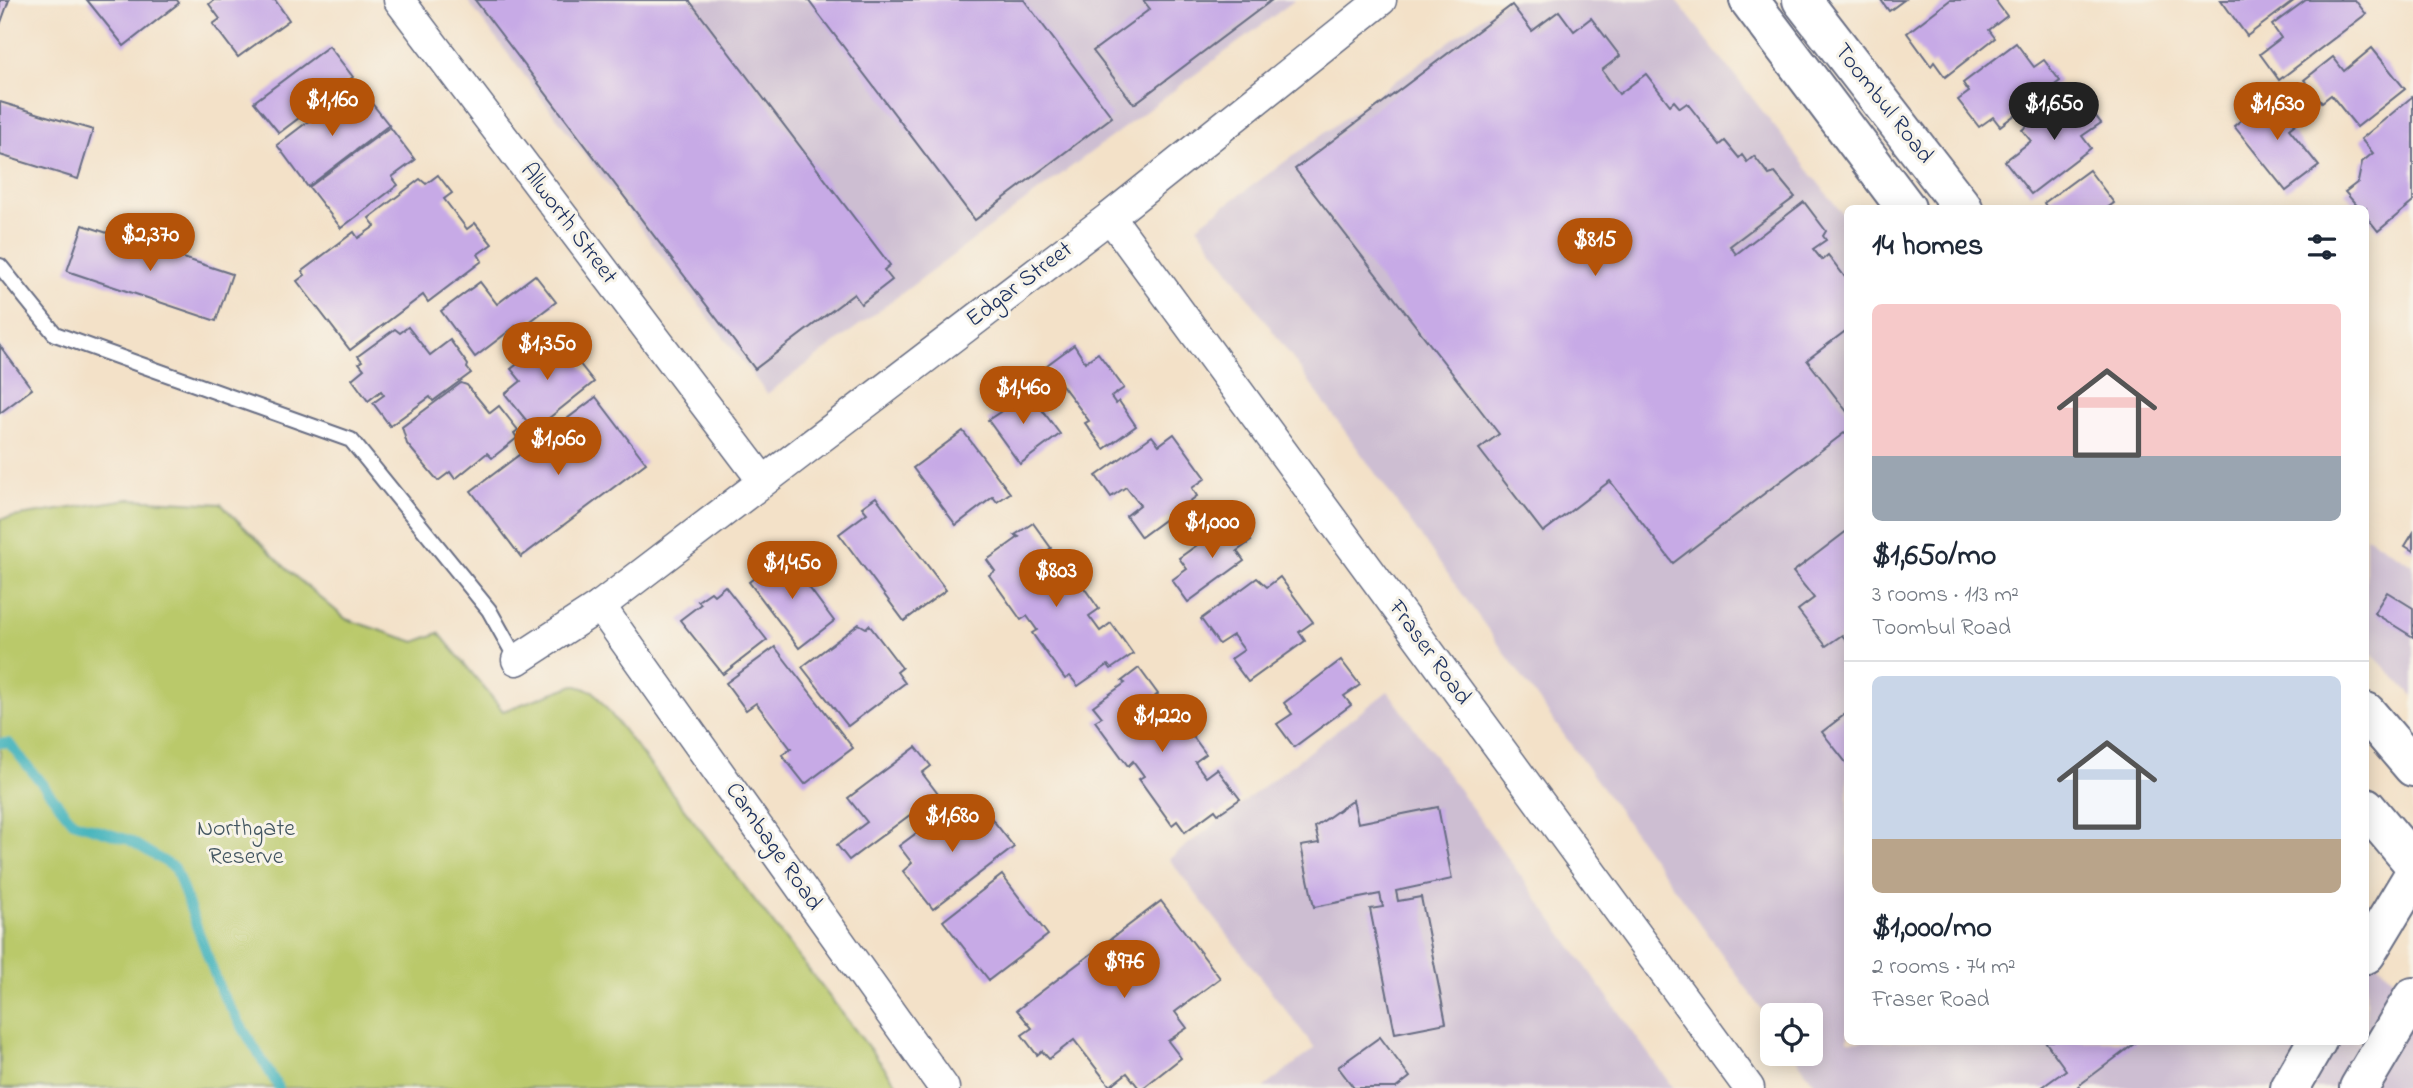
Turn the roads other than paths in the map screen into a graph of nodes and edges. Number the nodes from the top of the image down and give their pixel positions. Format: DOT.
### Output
graph roads {
  1 [pos="399,0"];
  2 [pos="1381,0"];
  3 [pos="1749,0"];
  4 [pos="1802,0"];
  5 [pos="1904,205"];
  6 [pos="1961,205"];
  7 [pos="1110,217"];
  8 [pos="0,266"];
  9 [pos="763,481"];
  10 [pos="600,606"];
  11 [pos="517,660"];
  12 [pos="2369,716"];
  13 [pos="2413,767"];
  14 [pos="2369,811"];
  15 [pos="2413,863"];
  16 [pos="2413,876"];
  17 [pos="2369,949"];
  18 [pos="2413,997"];
  19 [pos="2315,1045"];
  20 [pos="944,1088"];
  21 [pos="1749,1088"];
  22 [pos="2290,1088"];
  23 [pos="2359,1088"];
  1 -- 9 [label="street, Allworth Street"];
  2 -- 7 [label="street, Edgar Street"];
  3 -- 5 [label="main road, Toombul Road"];
  4 -- 6 [label="main road, Toombul Road"];
  7 -- 9 [label="street, Edgar Street"];
  7 -- 21 [label="street, Fraser Road"];
  8 -- 11 [label="lane"];
  9 -- 10 [label="street, Edgar Street"];
  10 -- 11 [label="street, Edgar Street"];
  10 -- 20 [label="street, Cambage Road"];
  12 -- 13 [label="main road"];
  14 -- 15 [label="main road"];
  16 -- 17 [label="main road"];
  18 -- 23 [label="main road"];
  19 -- 22 [label="main road"];
}
